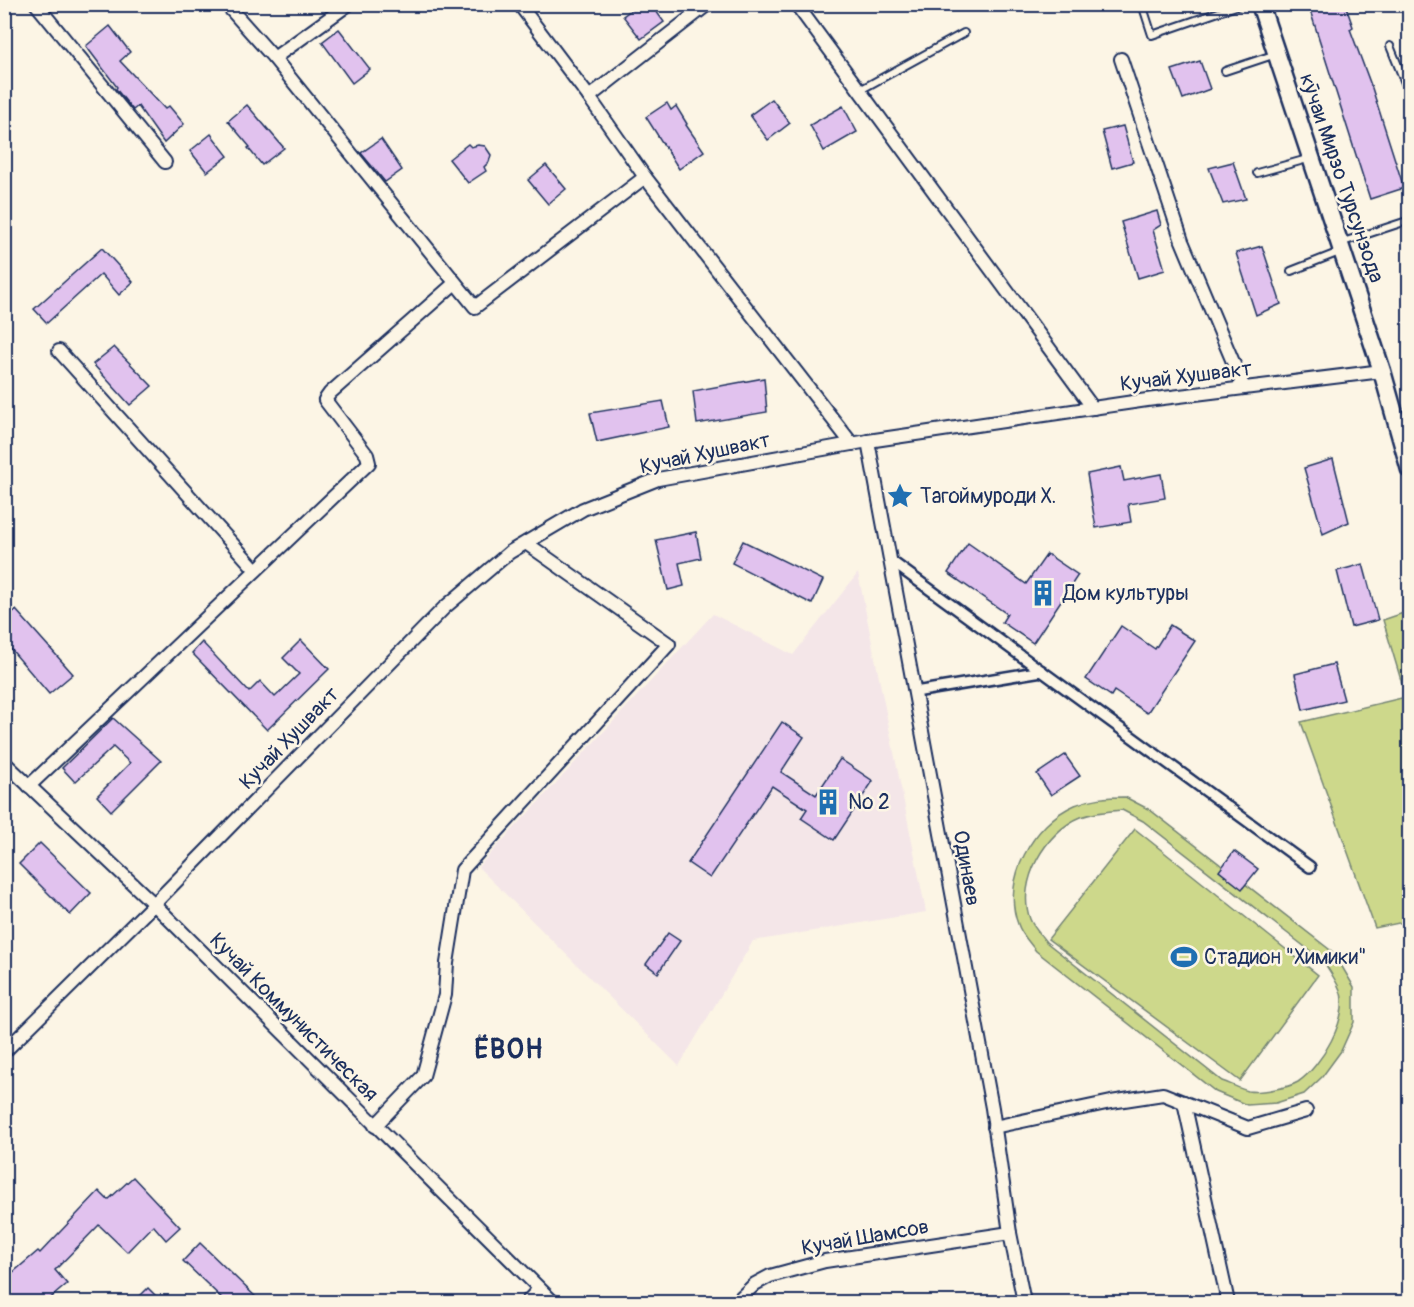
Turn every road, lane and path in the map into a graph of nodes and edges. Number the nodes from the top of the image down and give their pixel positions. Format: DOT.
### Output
graph roads {
  1 [pos="36,4"];
  2 [pos="226,4"];
  3 [pos="349,4"];
  4 [pos="519,4"];
  5 [pos="708,4"];
  6 [pos="796,4"];
  7 [pos="1142,4"];
  8 [pos="1242,4"];
  9 [pos="1260,4"];
  10 [pos="964,33"];
  11 [pos="1390,46"];
  12 [pos="1276,54"];
  13 [pos="273,58"];
  14 [pos="1121,59"];
  15 [pos="1225,71"];
  16 [pos="859,90"];
  17 [pos="1410,95"];
  18 [pos="589,97"];
  19 [pos="1311,158"];
  20 [pos="165,162"];
  21 [pos="1257,173"];
  22 [pos="645,177"];
  23 [pos="1410,220"];
  24 [pos="1341,247"];
  25 [pos="1291,271"];
  26 [pos="455,283"];
  27 [pos="59,351"];
  28 [pos="1382,371"];
  29 [pos="1244,388"];
  30 [pos="1094,408"];
  31 [pos="868,441"];
  32 [pos="852,444"];
  33 [pos="1410,470"];
  34 [pos="526,543"];
  35 [pos="891,561"];
  36 [pos="256,570"];
  37 [pos="1042,671"];
  38 [pos="915,692"];
  39 [pos="4,762"];
  40 [pos="29,786"];
  41 [pos="1310,867"];
  42 [pos="154,904"];
  43 [pos="4,1052"];
  44 [pos="1184,1102"];
  45 [pos="1306,1111"];
  46 [pos="375,1126"];
  47 [pos="994,1127"];
  48 [pos="1010,1233"];
  49 [pos="539,1289"];
  50 [pos="527,1302"];
  51 [pos="553,1302"];
  52 [pos="736,1302"];
  53 [pos="1024,1302"];
  54 [pos="1228,1302"];
  1 -- 20 [label="street"];
  2 -- 13 [label="street"];
  3 -- 13 [label="street"];
  4 -- 18 [label="street"];
  5 -- 18 [label="street"];
  6 -- 16 [label="street"];
  7 -- 8 [label="lane"];
  9 -- 12 [label="street, кӯчаи Мирзо Турсунзода"];
  10 -- 16 [label="lane"];
  11 -- 17 [label="lane"];
  12 -- 15 [label="lane"];
  12 -- 19 [label="street, кӯчаи Мирзо Турсунзода"];
  13 -- 26 [label="street"];
  14 -- 29 [label="street"];
  16 -- 30 [label="street"];
  18 -- 22 [label="street"];
  19 -- 21 [label="lane"];
  19 -- 24 [label="street, кӯчаи Мирзо Турсунзода"];
  22 -- 26 [label="street"];
  22 -- 32 [label="street"];
  23 -- 24 [label="lane"];
  24 -- 25 [label="lane"];
  24 -- 28 [label="street, кӯчаи Мирзо Турсунзода"];
  26 -- 36 [label="street"];
  27 -- 36 [label="street"];
  28 -- 29 [label="street, Кучай Хушвакт"];
  28 -- 33 [label="street, кӯчаи Мирзо Турсунзода"];
  29 -- 30 [label="street, Кучай Хушвакт"];
  30 -- 31 [label="street, Кучай Хушвакт"];
  31 -- 32 [label="street, Кучай Хушвакт"];
  31 -- 35 [label="street, Одинаев"];
  32 -- 34 [label="street, Кучай Хушвакт"];
  34 -- 42 [label="street, Кучай Хушвакт"];
  34 -- 46 [label="street"];
  35 -- 37 [label="street"];
  35 -- 38 [label="street, Одинаев"];
  36 -- 40 [label="street"];
  37 -- 38 [label="street"];
  37 -- 41 [label="street"];
  38 -- 47 [label="street, Одинаев"];
  39 -- 40 [label="street, Кучай Коммунистическая"];
  40 -- 42 [label="street, Кучай Коммунистическая"];
  42 -- 43 [label="street, Кучай Хушвакт"];
  42 -- 46 [label="street, Кучай Коммунистическая"];
  44 -- 45 [label="street"];
  44 -- 47 [label="street"];
  44 -- 54 [label="street"];
  46 -- 49 [label="street, Кучай Коммунистическая"];
  47 -- 48 [label="street, Одинаев"];
  48 -- 52 [label="street, Кучай Шамсов"];
  48 -- 53 [label="street, Одинаев"];
  49 -- 50 [label="street"];
  49 -- 51 [label="street, Кучай Коммунистическая"];
}
